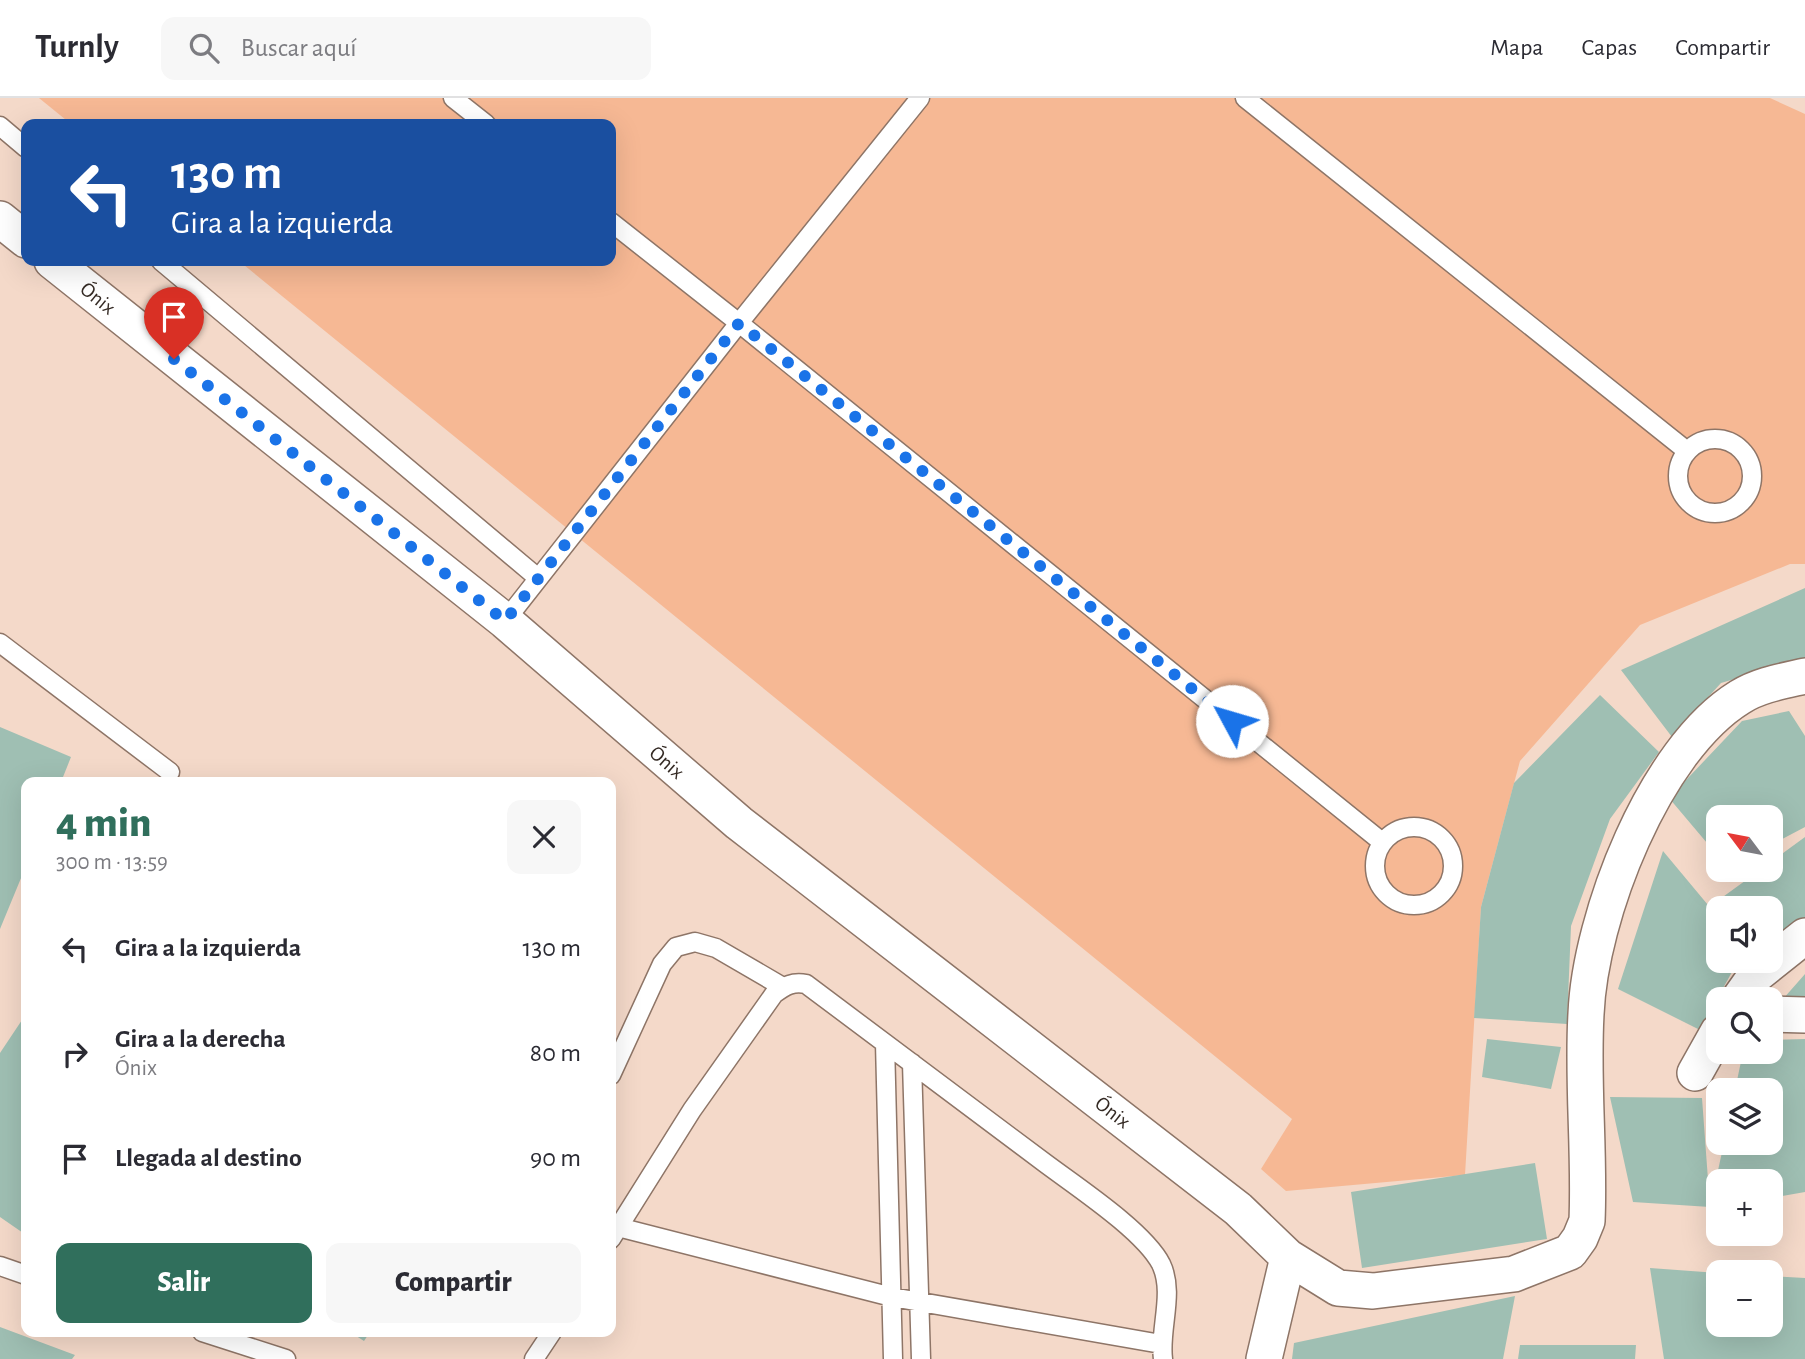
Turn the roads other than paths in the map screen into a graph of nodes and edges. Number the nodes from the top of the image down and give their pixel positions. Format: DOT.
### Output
graph roads {
  1 [pos="453,98"];
  2 [pos="920,98"];
  3 [pos="1245,98"];
  4 [pos="480,119"];
  5 [pos="0,126"];
  6 [pos="21,144"];
  7 [pos="0,219"];
  8 [pos="616,226"];
  9 [pos="21,236"];
  10 [pos="58,266"];
  11 [pos="166,266"];
  12 [pos="739,323"];
  13 [pos="1686,451"];
  14 [pos="538,578"];
  15 [pos="505,621"];
  16 [pos="0,643"];
  17 [pos="1805,676"];
  18 [pos="170,772"];
  19 [pos="1382,842"];
  20 [pos="1805,936"];
  21 [pos="783,987"];
  22 [pos="1748,987"];
  23 [pos="1783,1014"];
  24 [pos="1805,1015"];
  25 [pos="885,1043"];
  26 [pos="1706,1053"];
  27 [pos="912,1063"];
  28 [pos="616,1064"];
  29 [pos="1695,1073"];
  30 [pos="889,1153"];
  31 [pos="914,1158"];
  32 [pos="889,1224"];
  33 [pos="616,1225"];
  34 [pos="917,1230"];
  35 [pos="616,1231"];
  36 [pos="1287,1257"];
  37 [pos="0,1266"];
  38 [pos="21,1273"];
  39 [pos="892,1297"];
  40 [pos="920,1300"];
  41 [pos="218,1337"];
  42 [pos="549,1337"];
  43 [pos="1162,1351"];
  44 [pos="286,1359"];
  45 [pos="534,1359"];
  46 [pos="893,1359"];
  47 [pos="921,1359"];
  48 [pos="1264,1359"];
  1 -- 4 [label="lane"];
  2 -- 12 [label="lane"];
  3 -- 13 [label="lane"];
  5 -- 6 [label="lane"];
  7 -- 9 [label="street"];
  8 -- 12 [label="lane"];
  10 -- 15 [label="street, Ónix"];
  11 -- 14 [label="lane"];
  12 -- 14 [label="lane"];
  12 -- 19 [label="lane"];
  13 -- 13 [label="lane"];
  14 -- 15 [label="lane"];
  15 -- 36 [label="street, Ónix"];
  16 -- 18 [label="lane"];
  17 -- 36 [label="street, Ónix"];
  19 -- 19 [label="lane"];
  20 -- 22 [label="street"];
  21 -- 25 [label="lane"];
  21 -- 28 [label="lane"];
  21 -- 33 [label="lane"];
  23 -- 24 [label="street"];
  25 -- 27 [label="lane"];
  25 -- 30 [label="lane"];
  26 -- 29 [label="street"];
  27 -- 31 [label="lane"];
  27 -- 43 [label="lane"];
  30 -- 31 [label="lane"];
  30 -- 32 [label="lane"];
  31 -- 34 [label="lane"];
  32 -- 34 [label="lane"];
  32 -- 39 [label="lane"];
  34 -- 40 [label="lane"];
  35 -- 39 [label="lane"];
  36 -- 48 [label="street"];
  37 -- 38 [label="lane"];
  39 -- 40 [label="lane"];
  39 -- 46 [label="lane"];
  40 -- 43 [label="lane"];
  40 -- 47 [label="lane"];
  41 -- 44 [label="lane"];
  42 -- 45 [label="lane"];
}
